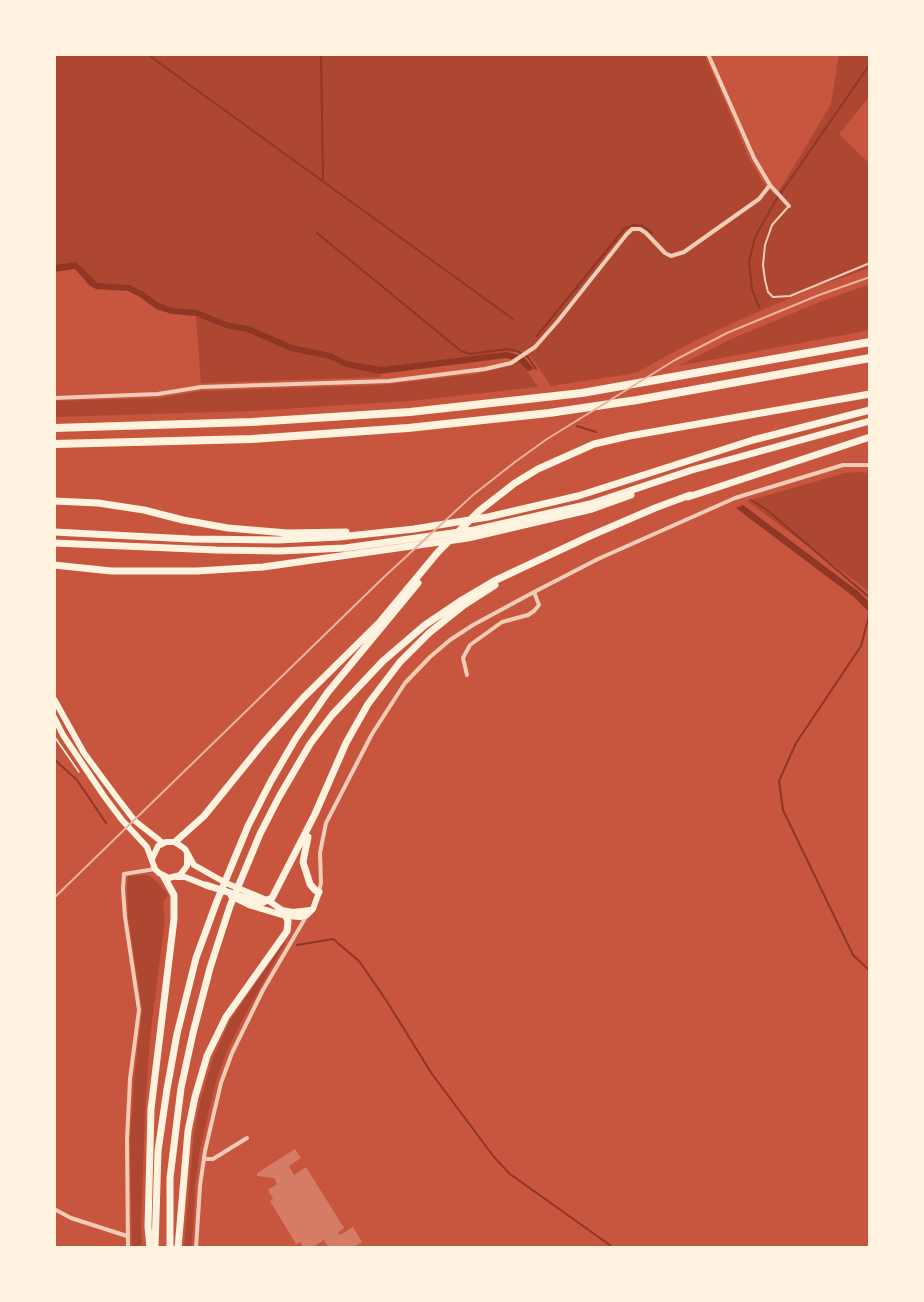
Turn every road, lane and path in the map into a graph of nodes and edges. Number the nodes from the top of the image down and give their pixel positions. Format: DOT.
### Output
graph roads {
  1 [pos="708,54"];
  2 [pos="770,185"];
  3 [pos="789,207"];
  4 [pos="870,263"];
  5 [pos="870,342"];
  6 [pos="870,358"];
  7 [pos="870,394"];
  8 [pos="54,398"];
  9 [pos="870,410"];
  10 [pos="870,421"];
  11 [pos="54,428"];
  12 [pos="870,437"];
  13 [pos="54,444"];
  14 [pos="870,465"];
  15 [pos="692,470"];
  16 [pos="690,495"];
  17 [pos="54,501"];
  18 [pos="466,525"];
  19 [pos="54,532"];
  20 [pos="390,532"];
  21 [pos="54,543"];
  22 [pos="54,565"];
  23 [pos="534,592"];
  24 [pos="467,675"];
  25 [pos="54,699"];
  26 [pos="54,717"];
  27 [pos="315,814"];
  28 [pos="176,842"];
  29 [pos="163,843"];
  30 [pos="187,854"];
  31 [pos="152,861"];
  32 [pos="155,869"];
  33 [pos="164,877"];
  34 [pos="174,877"];
  35 [pos="206,885"];
  36 [pos="319,892"];
  37 [pos="269,901"];
  38 [pos="313,909"];
  39 [pos="282,910"];
  40 [pos="307,915"];
  41 [pos="287,919"];
  42 [pos="247,1138"];
  43 [pos="204,1158"];
  44 [pos="54,1209"];
  45 [pos="127,1236"];
  46 [pos="128,1248"];
  47 [pos="150,1248"];
  48 [pos="155,1248"];
  49 [pos="170,1248"];
  50 [pos="178,1248"];
  51 [pos="196,1248"];
  1 -- 2 [label="street"];
  2 -- 3 [label="street"];
  2 -- 8 [label="street"];
  3 -- 4 [label="lane"];
  5 -- 11 [label="highway"];
  6 -- 13 [label="highway"];
  7 -- 18 [label="highway"];
  9 -- 20 [label="highway"];
  10 -- 15 [label="highway"];
  12 -- 16 [label="highway"];
  14 -- 23 [label="street"];
  15 -- 21 [label="highway"];
  15 -- 22 [label="highway"];
  16 -- 27 [label="highway"];
  16 -- 49 [label="highway"];
  17 -- 20 [label="highway"];
  18 -- 28 [label="highway"];
  18 -- 48 [label="highway"];
  19 -- 20 [label="highway"];
  23 -- 24 [label="street"];
  23 -- 36 [label="street"];
  25 -- 29 [label="main road"];
  26 -- 31 [label="main road"];
  27 -- 36 [label="highway"];
  27 -- 37 [label="highway"];
  28 -- 29 [label="main road"];
  28 -- 30 [label="main road"];
  29 -- 31 [label="main road"];
  30 -- 34 [label="main road"];
  30 -- 37 [label="main road"];
  31 -- 32 [label="main road"];
  32 -- 33 [label="main road"];
  32 -- 45 [label="street"];
  33 -- 34 [label="main road"];
  33 -- 47 [label="highway"];
  34 -- 35 [label="main road"];
  35 -- 37 [label="highway"];
  35 -- 41 [label="main road"];
  36 -- 38 [label="main road"];
  37 -- 39 [label="main road"];
  38 -- 39 [label="main road"];
  38 -- 40 [label="main road"];
  39 -- 41 [label="main road"];
  40 -- 41 [label="main road"];
  40 -- 43 [label="street"];
  41 -- 50 [label="highway"];
  42 -- 43 [label="street"];
  43 -- 51 [label="street"];
  44 -- 45 [label="street"];
  45 -- 46 [label="street"];
}
